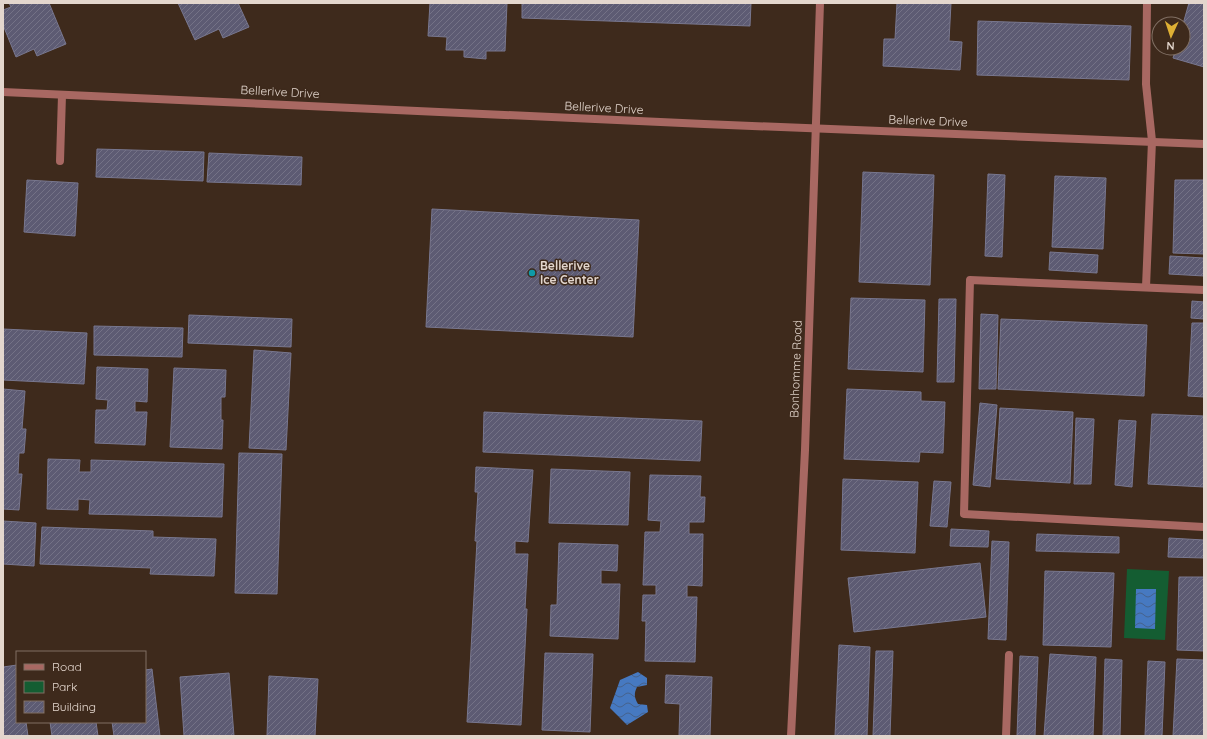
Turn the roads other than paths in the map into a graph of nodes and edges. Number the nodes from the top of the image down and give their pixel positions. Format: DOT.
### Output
graph roads {
  1 [pos="820,3"];
  2 [pos="1147,3"];
  3 [pos="3,92"];
  4 [pos="62,95"];
  5 [pos="815,129"];
  6 [pos="1152,141"];
  7 [pos="1204,144"];
  8 [pos="60,161"];
  9 [pos="1146,287"];
  10 [pos="1204,290"];
  11 [pos="1204,527"];
  12 [pos="1009,655"];
  13 [pos="791,736"];
  14 [pos="1006,736"];
  1 -- 5 [label="street, Bonhomme Road"];
  2 -- 6 [label="street"];
  3 -- 4 [label="street, Bellerive Drive"];
  4 -- 5 [label="street, Bellerive Drive"];
  4 -- 8 [label="street"];
  5 -- 6 [label="street, Bellerive Drive"];
  5 -- 13 [label="street, Bonhomme Road"];
  6 -- 7 [label="street, Bellerive Drive"];
  6 -- 9 [label="street"];
  9 -- 10 [label="street"];
  9 -- 11 [label="street"];
  12 -- 14 [label="street"];
}
